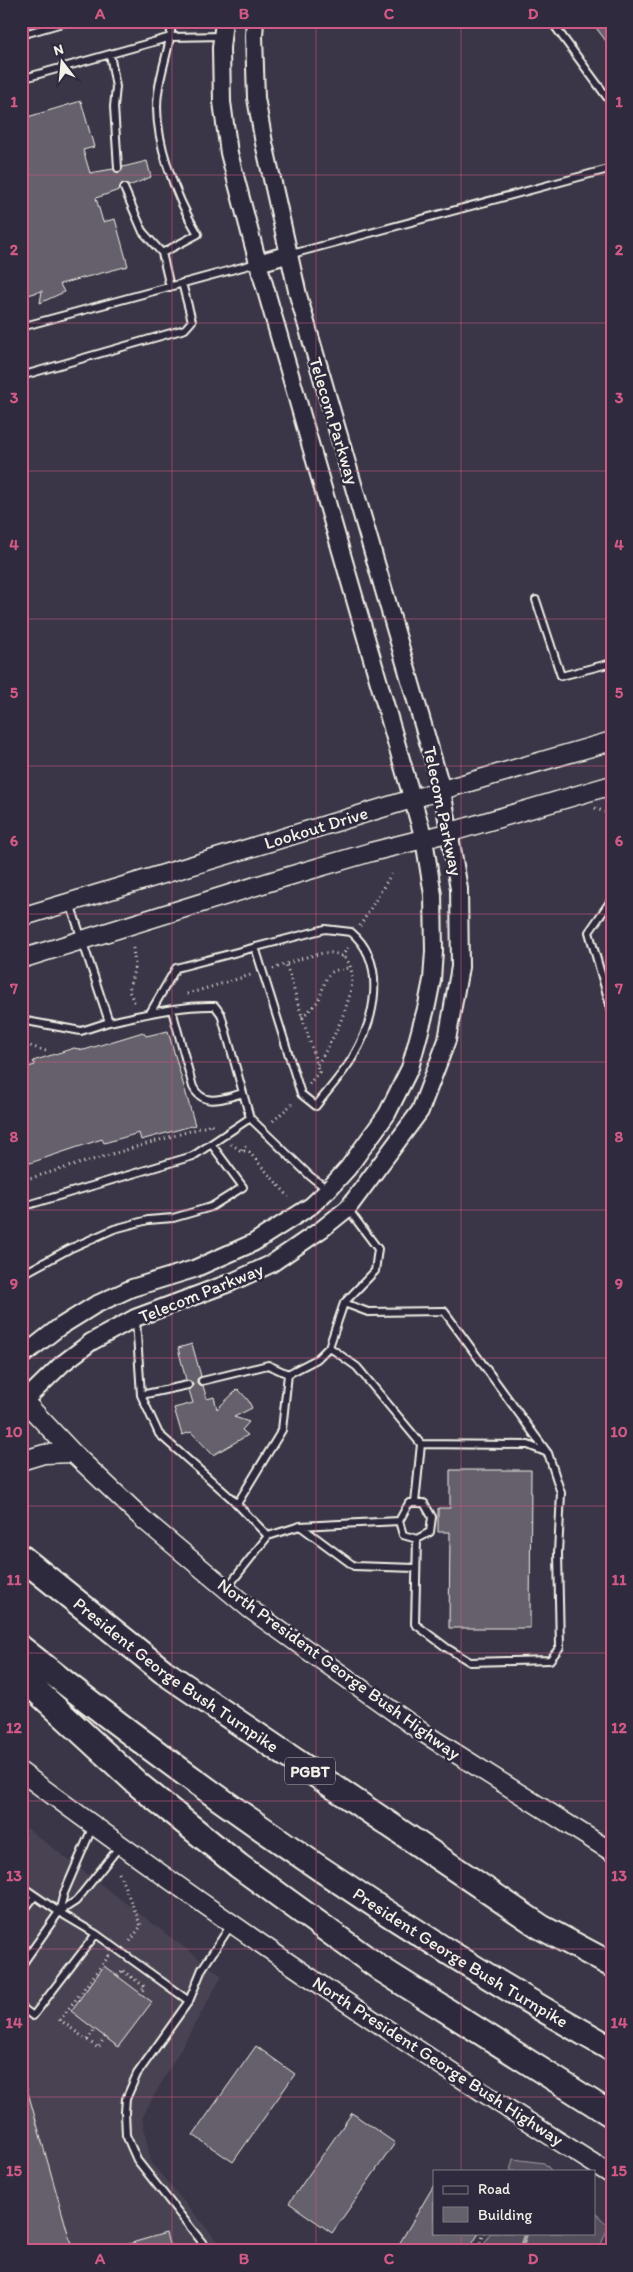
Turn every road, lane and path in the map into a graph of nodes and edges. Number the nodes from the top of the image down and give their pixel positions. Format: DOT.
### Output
graph roads {
  1 [pos="69,21"];
  2 [pos="172,21"];
  3 [pos="255,21"];
  4 [pos="551,21"];
  5 [pos="223,28"];
  6 [pos="21,35"];
  7 [pos="171,37"];
  8 [pos="110,54"];
  9 [pos="21,79"];
  10 [pos="612,104"];
  11 [pos="118,168"];
  12 [pos="612,168"];
  13 [pos="124,188"];
  14 [pos="162,253"];
  15 [pos="290,254"];
  16 [pos="258,263"];
  17 [pos="182,283"];
  18 [pos="170,286"];
  19 [pos="21,326"];
  20 [pos="21,376"];
  21 [pos="536,600"];
  22 [pos="612,663"];
  23 [pos="612,741"];
  24 [pos="612,784"];
  25 [pos="442,790"];
  26 [pos="413,799"];
  27 [pos="588,804"];
  28 [pos="612,815"];
  29 [pos="451,832"];
  30 [pos="424,839"];
  31 [pos="393,870"];
  32 [pos="612,899"];
  33 [pos="70,902"];
  34 [pos="21,917"];
  35 [pos="359,928"];
  36 [pos="83,940"];
  37 [pos="350,945"];
  38 [pos="255,947"];
  39 [pos="133,948"];
  40 [pos="342,957"];
  41 [pos="21,959"];
  42 [pos="286,964"];
  43 [pos="351,968"];
  44 [pos="272,969"];
  45 [pos="254,974"];
  46 [pos="187,994"];
  47 [pos="135,1004"];
  48 [pos="172,1010"];
  49 [pos="612,1012"];
  50 [pos="150,1013"];
  51 [pos="302,1017"];
  52 [pos="21,1020"];
  53 [pos="109,1022"];
  54 [pos="21,1043"];
  55 [pos="49,1052"];
  56 [pos="317,1065"];
  57 [pos="309,1084"];
  58 [pos="243,1093"];
  59 [pos="292,1104"];
  60 [pos="250,1118"];
  61 [pos="273,1121"];
  62 [pos="214,1127"];
  63 [pos="248,1143"];
  64 [pos="231,1144"];
  65 [pos="212,1145"];
  66 [pos="242,1150"];
  67 [pos="21,1180"];
  68 [pos="328,1190"];
  69 [pos="289,1197"];
  70 [pos="21,1207"];
  71 [pos="348,1208"];
  72 [pos="21,1276"];
  73 [pos="344,1303"];
  74 [pos="136,1318"];
  75 [pos="329,1347"];
  76 [pos="21,1357"];
  77 [pos="288,1374"];
  78 [pos="202,1381"];
  79 [pos="188,1385"];
  80 [pos="141,1395"];
  81 [pos="22,1401"];
  82 [pos="421,1444"];
  83 [pos="73,1453"];
  84 [pos="548,1453"];
  85 [pos="21,1461"];
  86 [pos="415,1503"];
  87 [pos="238,1504"];
  88 [pos="398,1521"];
  89 [pos="300,1526"];
  90 [pos="268,1536"];
  91 [pos="417,1539"];
  92 [pos="21,1557"];
  93 [pos="415,1568"];
  94 [pos="226,1589"];
  95 [pos="21,1648"];
  96 [pos="21,1654"];
  97 [pos="21,1772"];
  98 [pos="93,1826"];
  99 [pos="25,1837"];
  100 [pos="21,1841"];
  101 [pos="121,1845"];
  102 [pos="612,1852"];
  103 [pos="119,1873"];
  104 [pos="21,1886"];
  105 [pos="35,1896"];
  106 [pos="59,1912"];
  107 [pos="21,1914"];
  108 [pos="233,1923"];
  109 [pos="541,1927"];
  110 [pos="96,1934"];
  111 [pos="127,1945"];
  112 [pos="612,1956"];
  113 [pos="115,1961"];
  114 [pos="120,1965"];
  115 [pos="612,1965"];
  116 [pos="21,1966"];
  117 [pos="122,1971"];
  118 [pos="118,1976"];
  119 [pos="140,1993"];
  120 [pos="189,2002"];
  121 [pos="21,2007"];
  122 [pos="95,2029"];
  123 [pos="105,2037"];
  124 [pos="87,2040"];
  125 [pos="612,2049"];
  126 [pos="612,2115"];
  127 [pos="612,2175"];
  128 [pos="484,2234"];
  129 [pos="209,2251"];
  130 [pos="475,2251"];
  1 -- 6 [label="lane"];
  2 -- 7 [label="lane"];
  3 -- 15 [label="street, Telecom Parkway"];
  4 -- 10 [label="lane"];
  5 -- 7 [label="lane"];
  5 -- 16 [label="street, Telecom Parkway"];
  7 -- 8 [label="lane"];
  7 -- 14 [label="lane"];
  8 -- 9 [label="lane"];
  8 -- 11 [label="lane"];
  12 -- 15 [label="lane"];
  13 -- 14 [label="lane"];
  14 -- 18 [label="lane"];
  15 -- 16 [label="street"];
  15 -- 25 [label="street, Telecom Parkway"];
  16 -- 17 [label="lane"];
  16 -- 26 [label="street, Telecom Parkway"];
  17 -- 18 [label="lane"];
  17 -- 20 [label="lane"];
  18 -- 19 [label="lane"];
  21 -- 22 [label="lane"];
  23 -- 25 [label="main road, Lookout Drive"];
  24 -- 29 [label="main road"];
  25 -- 26 [label="main road, Lookout Drive"];
  25 -- 29 [label="street, Telecom Parkway"];
  26 -- 30 [label="street, Telecom Parkway"];
  26 -- 33 [label="main road, Lookout Drive"];
  27 -- 28 [label="path"];
  29 -- 30 [label="main road"];
  29 -- 71 [label="street, Telecom Parkway"];
  30 -- 36 [label="main road"];
  30 -- 68 [label="street, Telecom Parkway"];
  31 -- 35 [label="path"];
  32 -- 49 [label="lane"];
  33 -- 34 [label="main road, Lookout Drive"];
  33 -- 36 [label="lane"];
  36 -- 41 [label="main road"];
  36 -- 53 [label="lane"];
  37 -- 40 [label="path"];
  38 -- 38 [label="lane"];
  38 -- 50 [label="lane"];
  39 -- 47 [label="path"];
  40 -- 42 [label="path"];
  40 -- 43 [label="path"];
  42 -- 44 [label="path"];
  42 -- 51 [label="path"];
  43 -- 51 [label="path"];
  43 -- 56 [label="path"];
  45 -- 46 [label="path"];
  48 -- 50 [label="lane"];
  48 -- 58 [label="lane"];
  48 -- 58 [label="lane"];
  50 -- 53 [label="lane"];
  51 -- 56 [label="path"];
  52 -- 53 [label="lane"];
  54 -- 55 [label="path"];
  56 -- 57 [label="path"];
  58 -- 60 [label="lane"];
  59 -- 61 [label="path"];
  60 -- 65 [label="lane"];
  60 -- 68 [label="lane"];
  62 -- 67 [label="path"];
  63 -- 66 [label="path"];
  64 -- 66 [label="path"];
  65 -- 70 [label="lane"];
  65 -- 72 [label="lane"];
  66 -- 69 [label="path"];
  68 -- 71 [label="street"];
  68 -- 76 [label="street, Telecom Parkway"];
  71 -- 73 [label="lane"];
  71 -- 74 [label="street, Telecom Parkway"];
  73 -- 75 [label="lane"];
  73 -- 84 [label="lane"];
  74 -- 80 [label="lane"];
  74 -- 81 [label="street, Telecom Parkway"];
  75 -- 77 [label="lane"];
  75 -- 82 [label="lane"];
  77 -- 78 [label="lane"];
  77 -- 87 [label="lane"];
  79 -- 80 [label="lane"];
  80 -- 87 [label="lane"];
  81 -- 83 [label="main road, North President George Bush Highway"];
  82 -- 84 [label="lane"];
  82 -- 86 [label="lane"];
  83 -- 85 [label="main road"];
  83 -- 94 [label="main road, North President George Bush Highway"];
  84 -- 93 [label="lane"];
  86 -- 88 [label="lane"];
  86 -- 91 [label="lane"];
  87 -- 90 [label="lane"];
  88 -- 89 [label="lane"];
  88 -- 91 [label="lane"];
  89 -- 90 [label="lane"];
  89 -- 93 [label="lane"];
  90 -- 94 [label="lane"];
  91 -- 93 [label="lane"];
  92 -- 109 [label="highway, President George Bush Turnpike / PGBT"];
  94 -- 102 [label="main road, North President George Bush Highway"];
  95 -- 125 [label="highway, President George Bush Turnpike"];
  96 -- 126 [label="highway"];
  97 -- 98 [label="main road, North President George Bush Highway"];
  98 -- 101 [label="main road, North President George Bush Highway"];
  98 -- 106 [label="lane"];
  99 -- 100 [label="path"];
  101 -- 106 [label="lane"];
  101 -- 108 [label="main road, North President George Bush Highway"];
  103 -- 111 [label="path"];
  104 -- 105 [label="lane"];
  105 -- 106 [label="lane"];
  105 -- 107 [label="lane"];
  106 -- 110 [label="lane"];
  106 -- 116 [label="lane"];
  108 -- 120 [label="lane"];
  108 -- 127 [label="main road, North President George Bush Highway"];
  109 -- 112 [label="highway"];
  109 -- 115 [label="highway, President George Bush Turnpike / PGBT"];
  110 -- 120 [label="lane"];
  110 -- 121 [label="lane"];
  113 -- 124 [label="path"];
  114 -- 117 [label="path"];
  117 -- 118 [label="path"];
  117 -- 119 [label="path"];
  120 -- 129 [label="lane"];
  122 -- 124 [label="path"];
  123 -- 124 [label="path"];
  128 -- 130 [label="path"];
}
